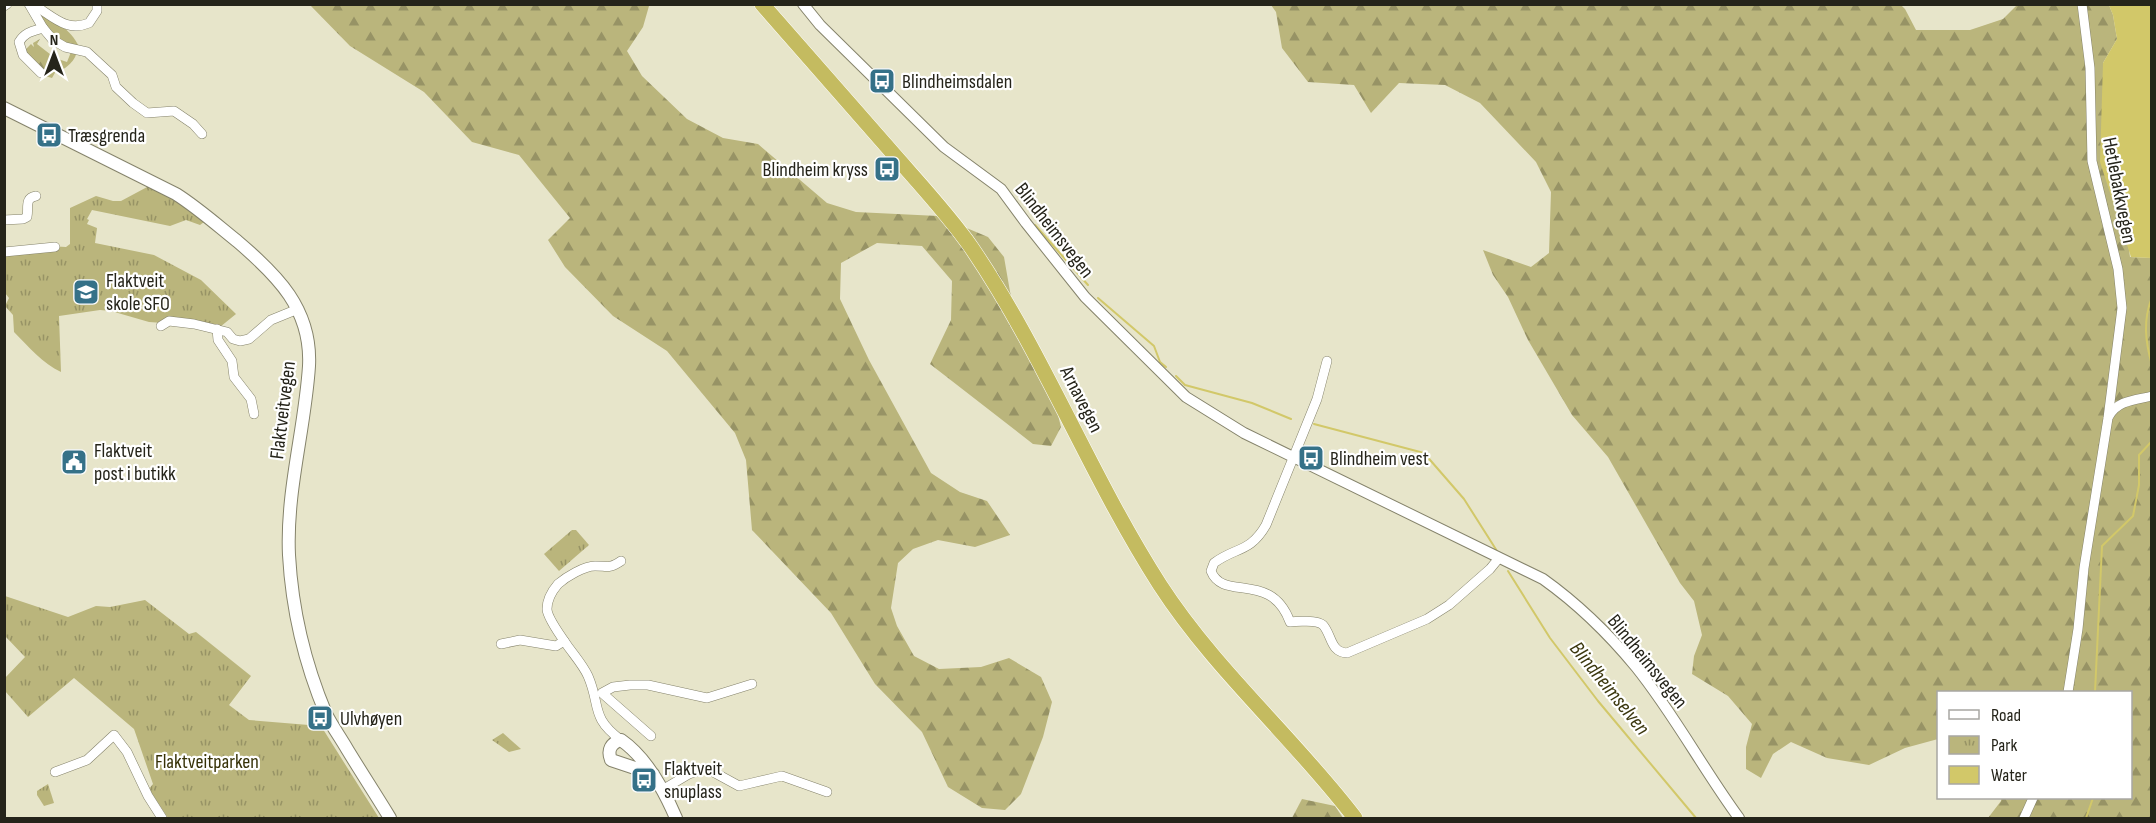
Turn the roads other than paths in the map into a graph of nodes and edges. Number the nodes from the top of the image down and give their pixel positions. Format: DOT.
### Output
graph roads {
  1 [pos="31,4"];
  2 [pos="97,4"];
  3 [pos="762,4"];
  4 [pos="803,4"];
  5 [pos="2082,4"];
  6 [pos="43,28"];
  7 [pos="40,74"];
  8 [pos="4,108"];
  9 [pos="202,134"];
  10 [pos="36,196"];
  11 [pos="4,220"];
  12 [pos="55,247"];
  13 [pos="4,252"];
  14 [pos="298,309"];
  15 [pos="161,326"];
  16 [pos="217,329"];
  17 [pos="1327,361"];
  18 [pos="2151,396"];
  19 [pos="254,414"];
  20 [pos="2108,418"];
  21 [pos="1294,457"];
  22 [pos="1499,558"];
  23 [pos="621,561"];
  24 [pos="564,641"];
  25 [pos="501,644"];
  26 [pos="752,684"];
  27 [pos="2068,691"];
  28 [pos="598,694"];
  29 [pos="651,736"];
  30 [pos="621,740"];
  31 [pos="55,772"];
  32 [pos="653,774"];
  33 [pos="662,790"];
  34 [pos="827,792"];
  35 [pos="2032,799"];
  36 [pos="162,819"];
  37 [pos="390,819"];
  38 [pos="676,819"];
  39 [pos="1355,819"];
  40 [pos="1739,819"];
  41 [pos="2024,819"];
  1 -- 2 [label="street"];
  1 -- 6 [label="street"];
  3 -- 39 [label="highway, Arnavegen"];
  4 -- 21 [label="street, Blindheimsvegen"];
  5 -- 20 [label="street, Hetlebakkvegen"];
  6 -- 7 [label="street"];
  6 -- 9 [label="street"];
  8 -- 14 [label="main road, Flaktveitvegen"];
  10 -- 11 [label="street"];
  12 -- 13 [label="street"];
  14 -- 16 [label="street"];
  14 -- 37 [label="main road, Flaktveitvegen"];
  15 -- 16 [label="street"];
  16 -- 19 [label="street"];
  17 -- 21 [label="street"];
  18 -- 20 [label="street"];
  20 -- 27 [label="street, Hetlebakkvegen"];
  21 -- 22 [label="street, Blindheimsvegen"];
  21 -- 22 [label="street"];
  22 -- 40 [label="street, Blindheimsvegen"];
  23 -- 24 [label="street"];
  24 -- 25 [label="street"];
  24 -- 28 [label="street"];
  26 -- 28 [label="street"];
  28 -- 29 [label="street"];
  28 -- 30 [label="street"];
  30 -- 32 [label="main road"];
  30 -- 32 [label="main road"];
  31 -- 36 [label="street"];
  32 -- 33 [label="main road"];
  33 -- 34 [label="street"];
  33 -- 38 [label="main road"];
  35 -- 41 [label="street"];
}
